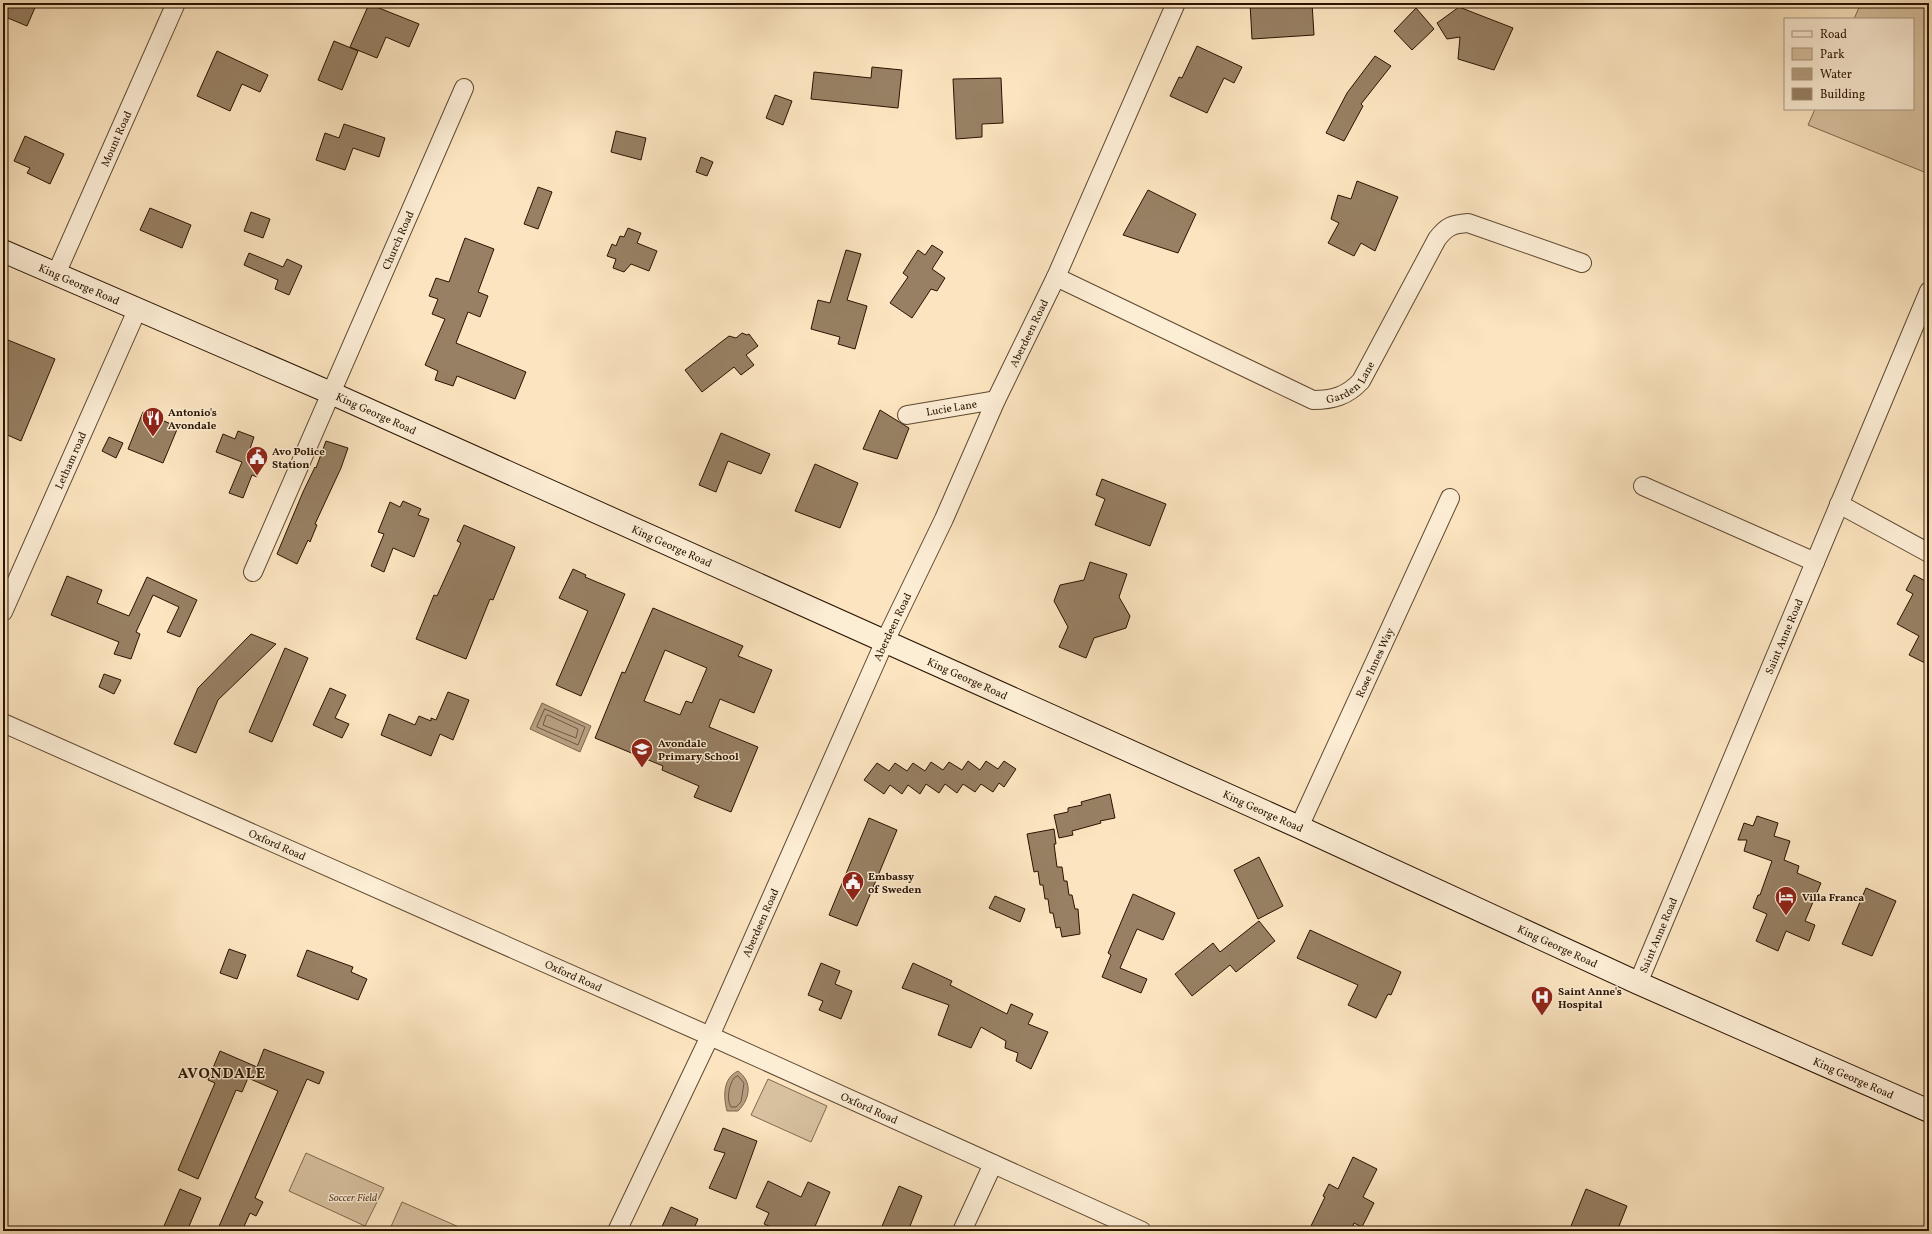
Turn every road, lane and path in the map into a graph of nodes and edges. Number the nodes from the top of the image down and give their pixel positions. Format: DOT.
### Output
graph roads {
  1 [pos="176,3"];
  2 [pos="1176,3"];
  3 [pos="464,88"];
  4 [pos="3,251"];
  5 [pos="1582,263"];
  6 [pos="56,274"];
  7 [pos="1056,277"];
  8 [pos="1929,291"];
  9 [pos="138,308"];
  10 [pos="331,393"];
  11 [pos="996,400"];
  12 [pos="907,415"];
  13 [pos="1643,486"];
  14 [pos="1450,498"];
  15 [pos="1839,504"];
  16 [pos="1929,553"];
  17 [pos="1815,562"];
  18 [pos="253,572"];
  19 [pos="3,612"];
  20 [pos="885,641"];
  21 [pos="3,723"];
  22 [pos="1300,827"];
  23 [pos="1638,983"];
  24 [pos="710,1036"];
  25 [pos="1929,1111"];
  26 [pos="992,1164"];
  27 [pos="617,1231"];
  28 [pos="962,1231"];
  29 [pos="1142,1231"];
  1 -- 6 [label="street, Mount Road"];
  2 -- 7 [label="street, Aberdeen Road"];
  3 -- 10 [label="street, Church Road"];
  4 -- 6 [label="main road, King George Road"];
  5 -- 7 [label="street, Garden Lane"];
  6 -- 9 [label="main road, King George Road"];
  7 -- 11 [label="street, Aberdeen Road"];
  8 -- 15 [label="street, Saint Anne Road"];
  9 -- 10 [label="main road, King George Road"];
  9 -- 19 [label="street, Letham road"];
  10 -- 18 [label="street, Church Road"];
  10 -- 20 [label="main road, King George Road"];
  11 -- 12 [label="street, Lucie Lane"];
  11 -- 20 [label="street, Aberdeen Road"];
  13 -- 17 [label="street"];
  14 -- 22 [label="street, Rose Innes Way"];
  15 -- 16 [label="street"];
  15 -- 17 [label="street, Saint Anne Road"];
  17 -- 23 [label="street, Saint Anne Road"];
  20 -- 22 [label="main road, King George Road"];
  20 -- 24 [label="street, Aberdeen Road"];
  21 -- 24 [label="street, Oxford Road"];
  22 -- 23 [label="main road, King George Road"];
  23 -- 25 [label="main road, King George Road"];
  24 -- 26 [label="street, Oxford Road"];
  24 -- 27 [label="street, Aberdeen Road"];
  26 -- 28 [label="street"];
  26 -- 29 [label="street, Oxford Road"];
}
